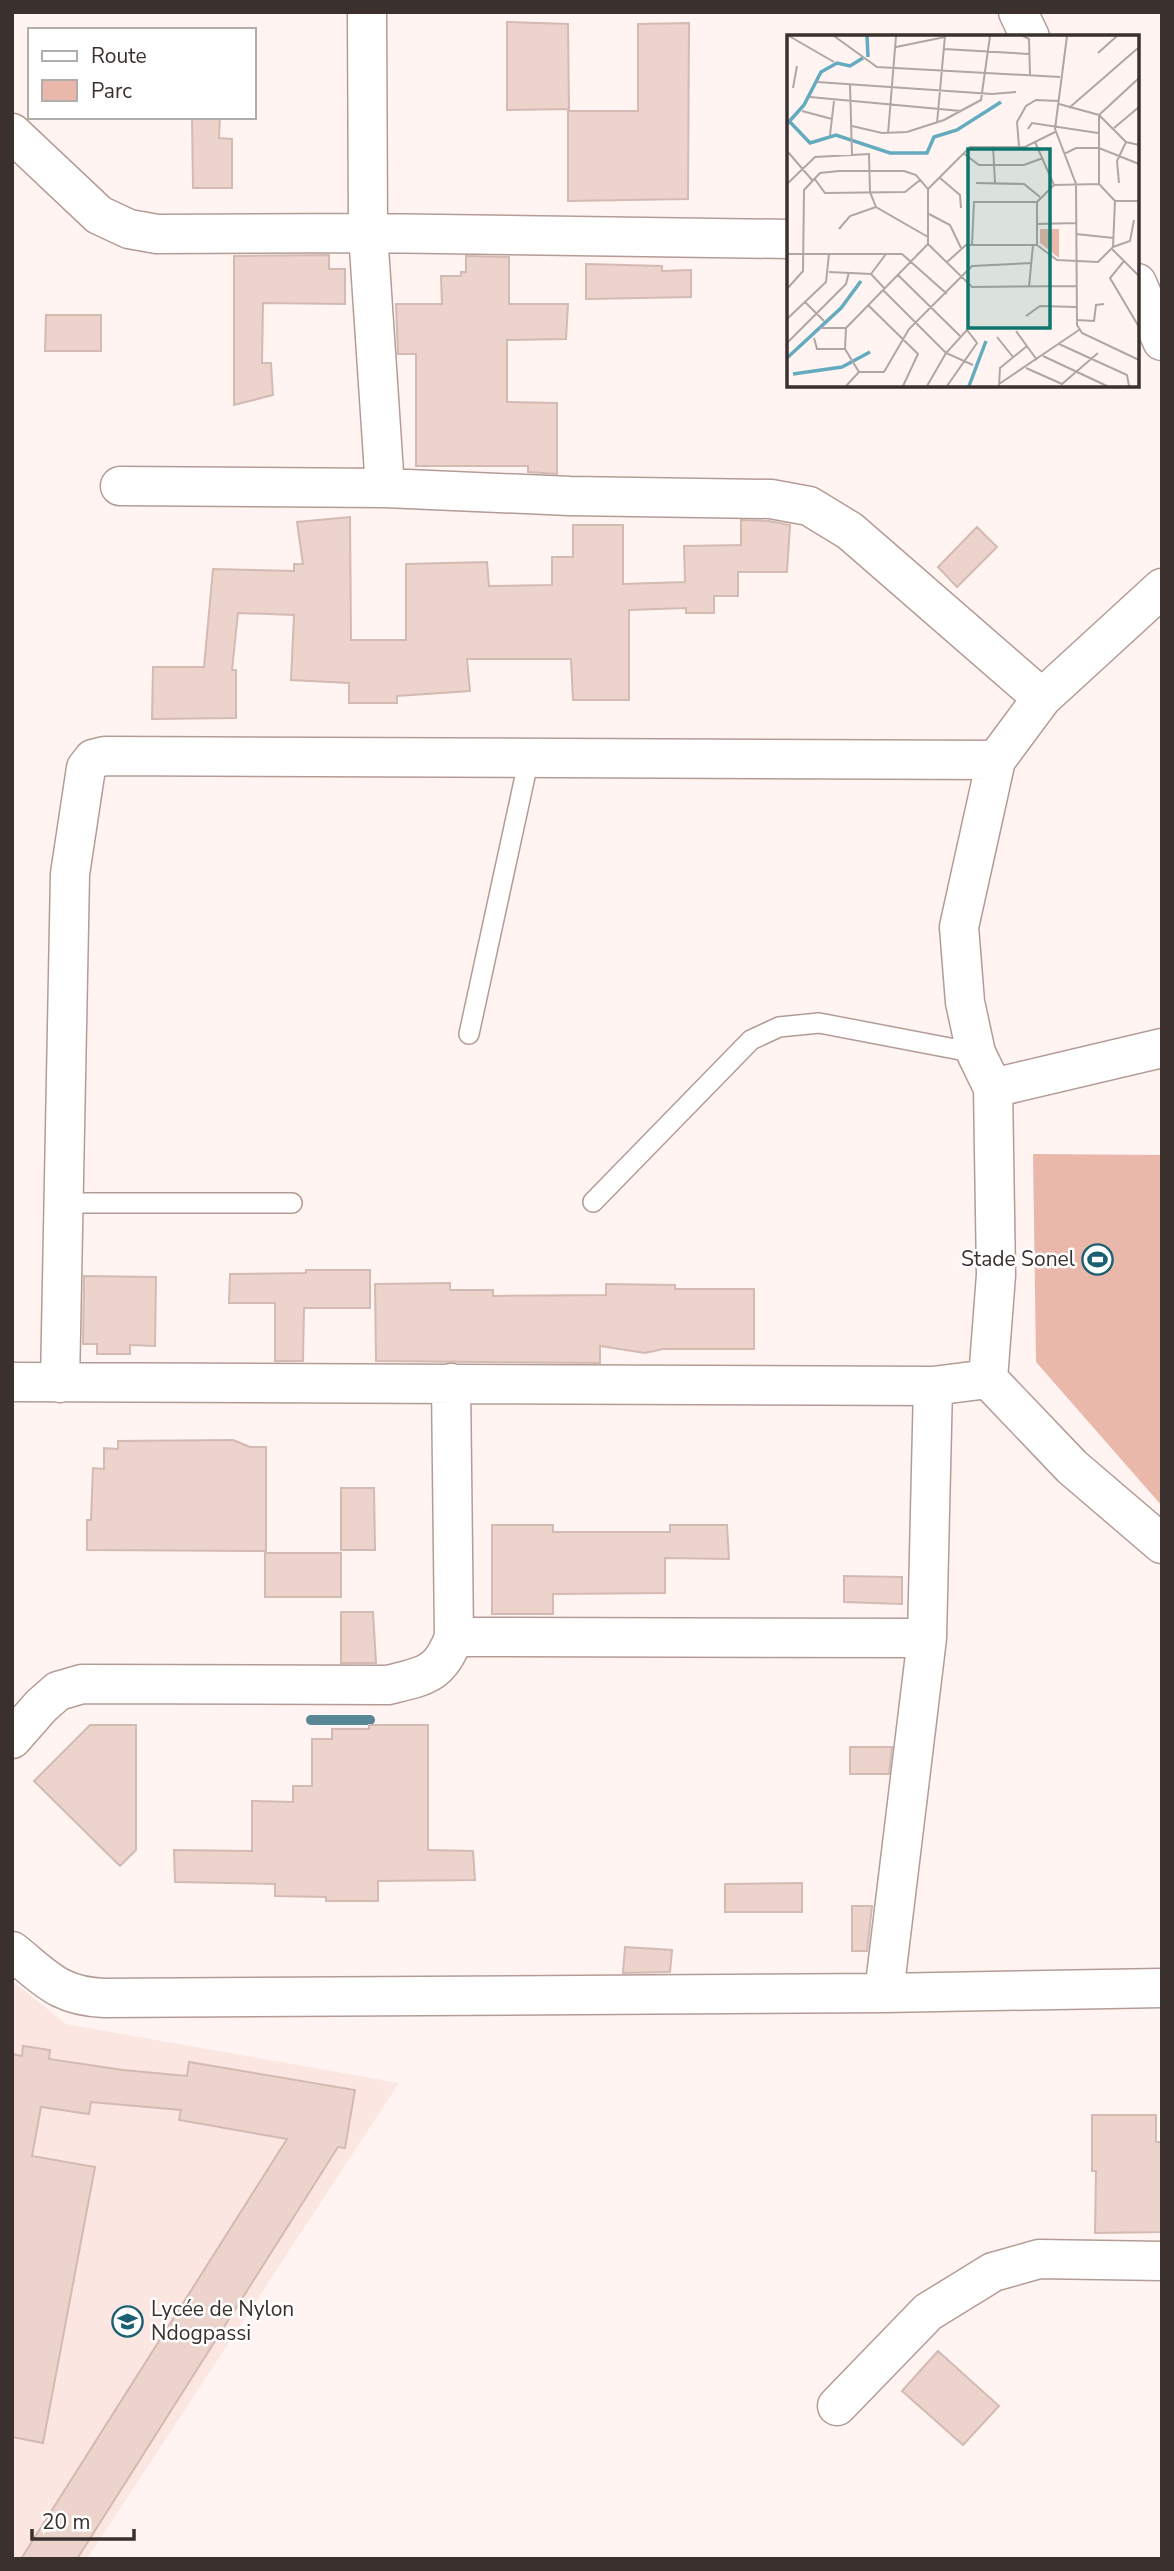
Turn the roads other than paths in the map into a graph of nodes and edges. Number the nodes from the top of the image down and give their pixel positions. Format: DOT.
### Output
graph roads {
  1 [pos="367,12"];
  2 [pos="1018,12"];
  3 [pos="1029,35"];
  4 [pos="12,133"];
  5 [pos="368,233"];
  6 [pos="787,239"];
  7 [pos="1139,288"];
  8 [pos="1162,341"];
  9 [pos="120,486"];
  10 [pos="385,488"];
  11 [pos="1162,588"];
  12 [pos="1042,698"];
  13 [pos="529,758"];
  14 [pos="996,760"];
  15 [pos="469,1034"];
  16 [pos="1162,1048"];
  17 [pos="976,1053"];
  18 [pos="993,1088"];
  19 [pos="593,1202"];
  20 [pos="63,1203"];
  21 [pos="292,1203"];
  22 [pos="988,1379"];
  23 [pos="12,1382"];
  24 [pos="60,1382"];
  25 [pos="451,1383"];
  26 [pos="933,1386"];
  27 [pos="1162,1544"];
  28 [pos="454,1637"];
  29 [pos="927,1638"];
  30 [pos="12,1739"];
  31 [pos="12,1951"];
  32 [pos="1162,1988"];
  33 [pos="884,1993"];
  34 [pos="1162,2261"];
  35 [pos="837,2406"];
  1 -- 5 [label="street"];
  2 -- 3 [label="street"];
  4 -- 5 [label="street"];
  5 -- 6 [label="street"];
  5 -- 10 [label="street"];
  7 -- 8 [label="street"];
  9 -- 10 [label="street"];
  10 -- 12 [label="street"];
  11 -- 12 [label="street"];
  12 -- 14 [label="street"];
  13 -- 14 [label="street"];
  13 -- 15 [label="lane"];
  13 -- 20 [label="street"];
  14 -- 17 [label="street"];
  16 -- 18 [label="street"];
  17 -- 18 [label="street"];
  17 -- 19 [label="lane"];
  18 -- 22 [label="street"];
  20 -- 21 [label="lane"];
  20 -- 24 [label="street"];
  22 -- 26 [label="street"];
  22 -- 27 [label="street"];
  23 -- 24 [label="street"];
  24 -- 25 [label="street"];
  25 -- 26 [label="street"];
  25 -- 28 [label="street"];
  26 -- 29 [label="street"];
  28 -- 29 [label="street"];
  28 -- 30 [label="street"];
  29 -- 33 [label="street"];
  31 -- 33 [label="street"];
  32 -- 33 [label="street"];
  34 -- 35 [label="street"];
}
